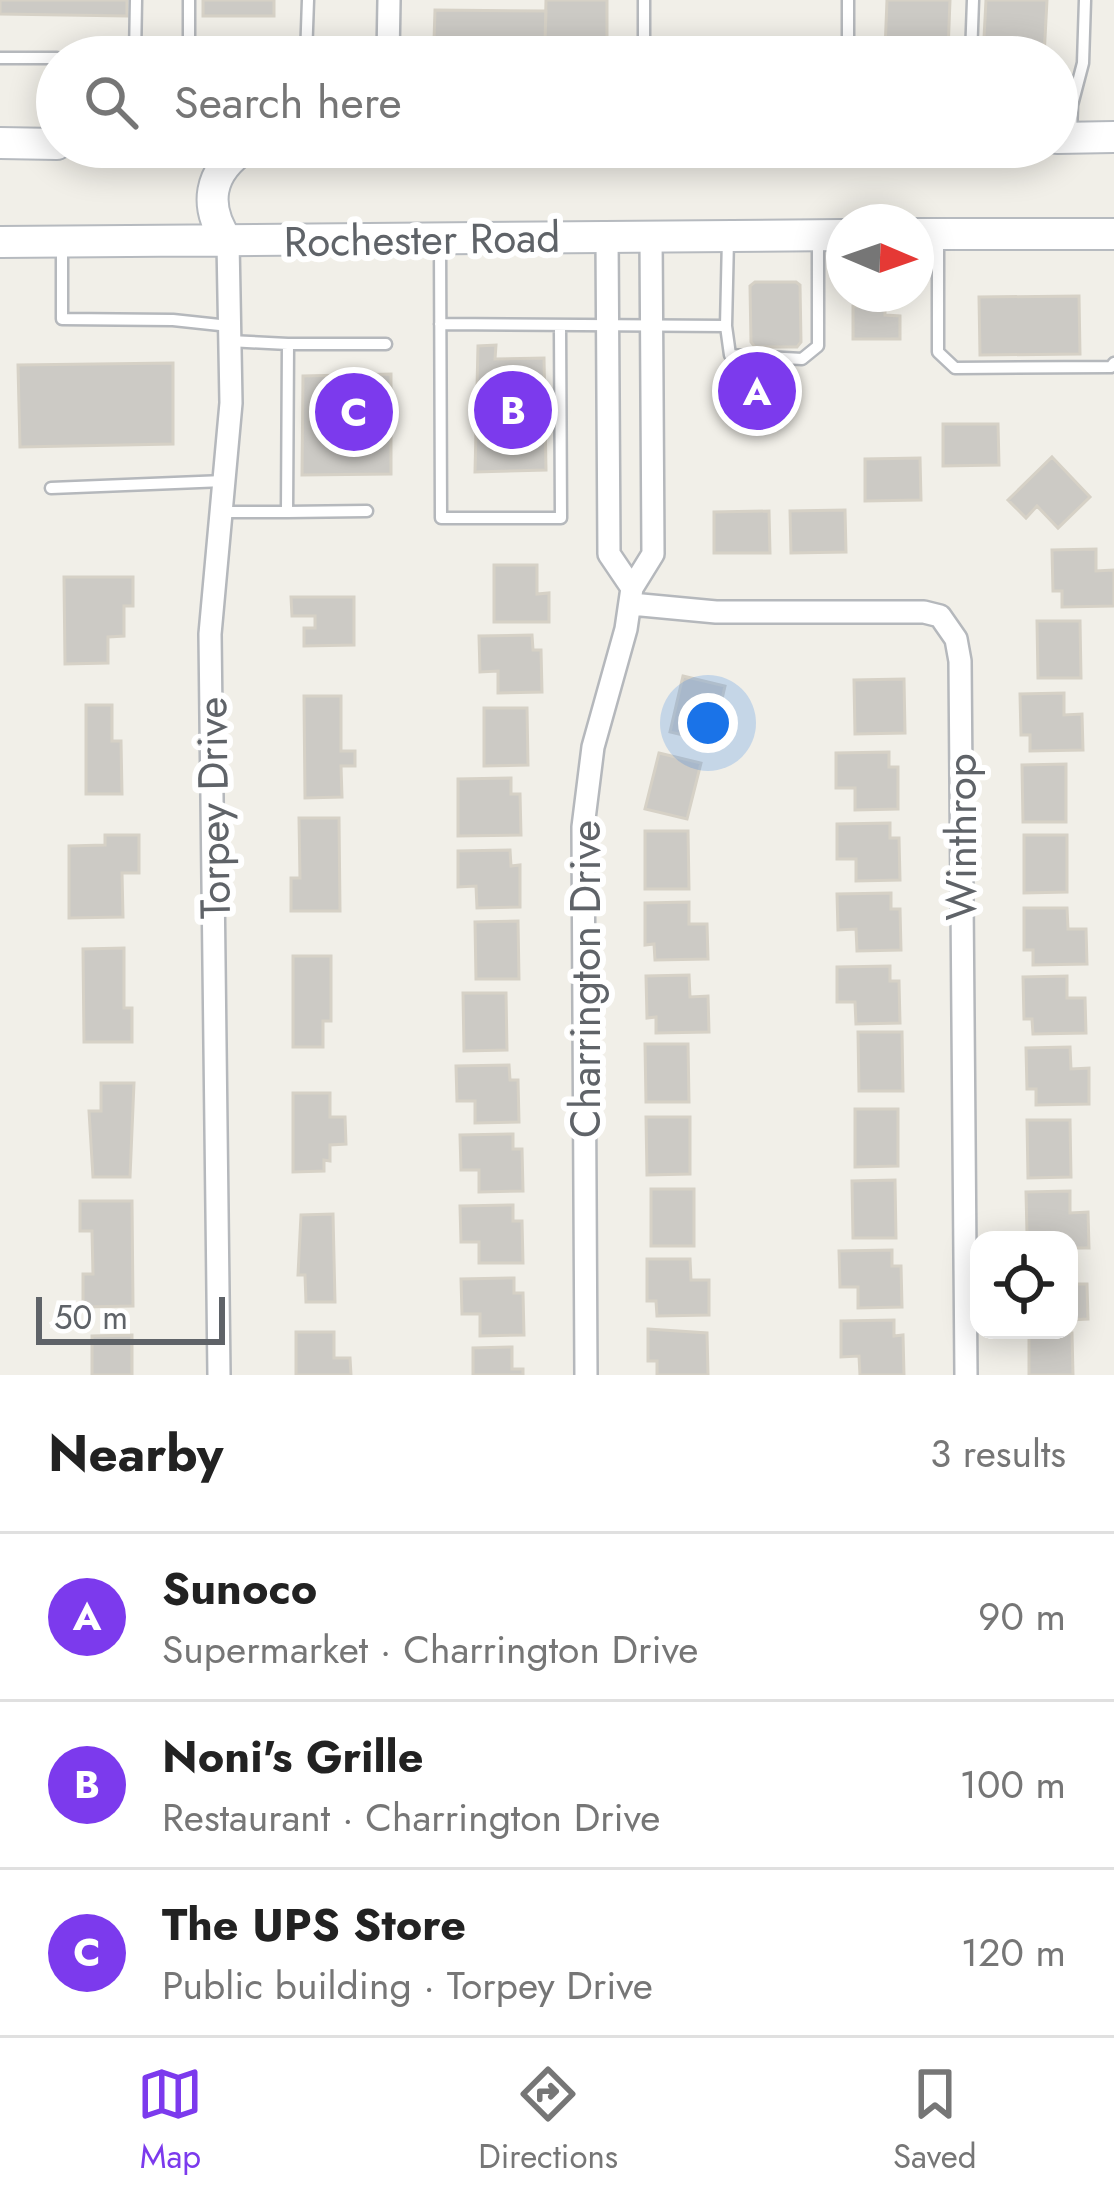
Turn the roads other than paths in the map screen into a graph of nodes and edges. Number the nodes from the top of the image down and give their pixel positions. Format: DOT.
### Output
graph roads {
  1 [pos="136,0"];
  2 [pos="189,0"];
  3 [pos="308,0"];
  4 [pos="389,0"];
  5 [pos="644,0"];
  6 [pos="848,0"];
  7 [pos="973,0"];
  8 [pos="1085,0"];
  9 [pos="135,36"];
  10 [pos="189,36"];
  11 [pos="307,36"];
  12 [pos="388,36"];
  13 [pos="644,36"];
  14 [pos="848,36"];
  15 [pos="972,36"];
  16 [pos="0,58"];
  17 [pos="36,58"];
  18 [pos="1078,82"];
  19 [pos="1114,137"];
  20 [pos="1078,138"];
  21 [pos="0,143"];
  22 [pos="36,144"];
  23 [pos="222,168"];
  24 [pos="934,234"];
  25 [pos="1114,234"];
  26 [pos="651,235"];
  27 [pos="826,235"];
  28 [pos="608,236"];
  29 [pos="728,236"];
  30 [pos="440,239"];
  31 [pos="0,242"];
  32 [pos="62,242"];
  33 [pos="228,242"];
  34 [pos="826,278"];
  35 [pos="934,309"];
  36 [pos="440,324"];
  37 [pos="608,326"];
  38 [pos="650,326"];
  39 [pos="726,326"];
  40 [pos="560,327"];
  41 [pos="229,334"];
  42 [pos="288,344"];
  43 [pos="386,344"];
  44 [pos="1114,363"];
  45 [pos="224,482"];
  46 [pos="51,488"];
  47 [pos="367,511"];
  48 [pos="220,512"];
  49 [pos="287,512"];
  50 [pos="631,596"];
  51 [pos="219,1375"];
  52 [pos="586,1375"];
  53 [pos="966,1375"];
  1 -- 9 [label="lane"];
  2 -- 10 [label="lane"];
  3 -- 11 [label="lane"];
  4 -- 12 [label="street"];
  5 -- 13 [label="lane"];
  6 -- 14 [label="lane"];
  7 -- 15 [label="lane"];
  8 -- 18 [label="lane"];
  16 -- 17 [label="lane"];
  19 -- 20 [label="main road"];
  21 -- 22 [label="main road"];
  23 -- 33 [label="main road"];
  24 -- 25 [label="main road"];
  26 -- 28 [label="main road, Rochester Road"];
  26 -- 29 [label="main road, Rochester Road"];
  26 -- 38 [label="street, Charrington Drive"];
  27 -- 29 [label="main road, Rochester Road"];
  28 -- 30 [label="main road, Rochester Road"];
  28 -- 37 [label="street"];
  29 -- 39 [label="lane"];
  30 -- 33 [label="main road, Rochester Road"];
  30 -- 36 [label="lane"];
  31 -- 32 [label="main road, Rochester Road"];
  32 -- 33 [label="main road, Rochester Road"];
  32 -- 41 [label="lane"];
  33 -- 41 [label="street, Torpey Drive"];
  34 -- 39 [label="lane"];
  35 -- 44 [label="lane"];
  36 -- 40 [label="lane"];
  36 -- 40 [label="lane"];
  37 -- 38 [label="lane"];
  37 -- 40 [label="lane"];
  37 -- 50 [label="street"];
  38 -- 39 [label="lane"];
  38 -- 50 [label="street, Charrington Drive"];
  41 -- 42 [label="lane"];
  41 -- 45 [label="street, Torpey Drive"];
  42 -- 43 [label="lane"];
  42 -- 49 [label="lane"];
  45 -- 46 [label="lane"];
  45 -- 48 [label="street, Torpey Drive"];
  47 -- 49 [label="lane"];
  48 -- 49 [label="lane"];
  48 -- 51 [label="street, Torpey Drive"];
  50 -- 52 [label="street, Charrington Drive"];
  50 -- 53 [label="street, Winthrop"];
}
